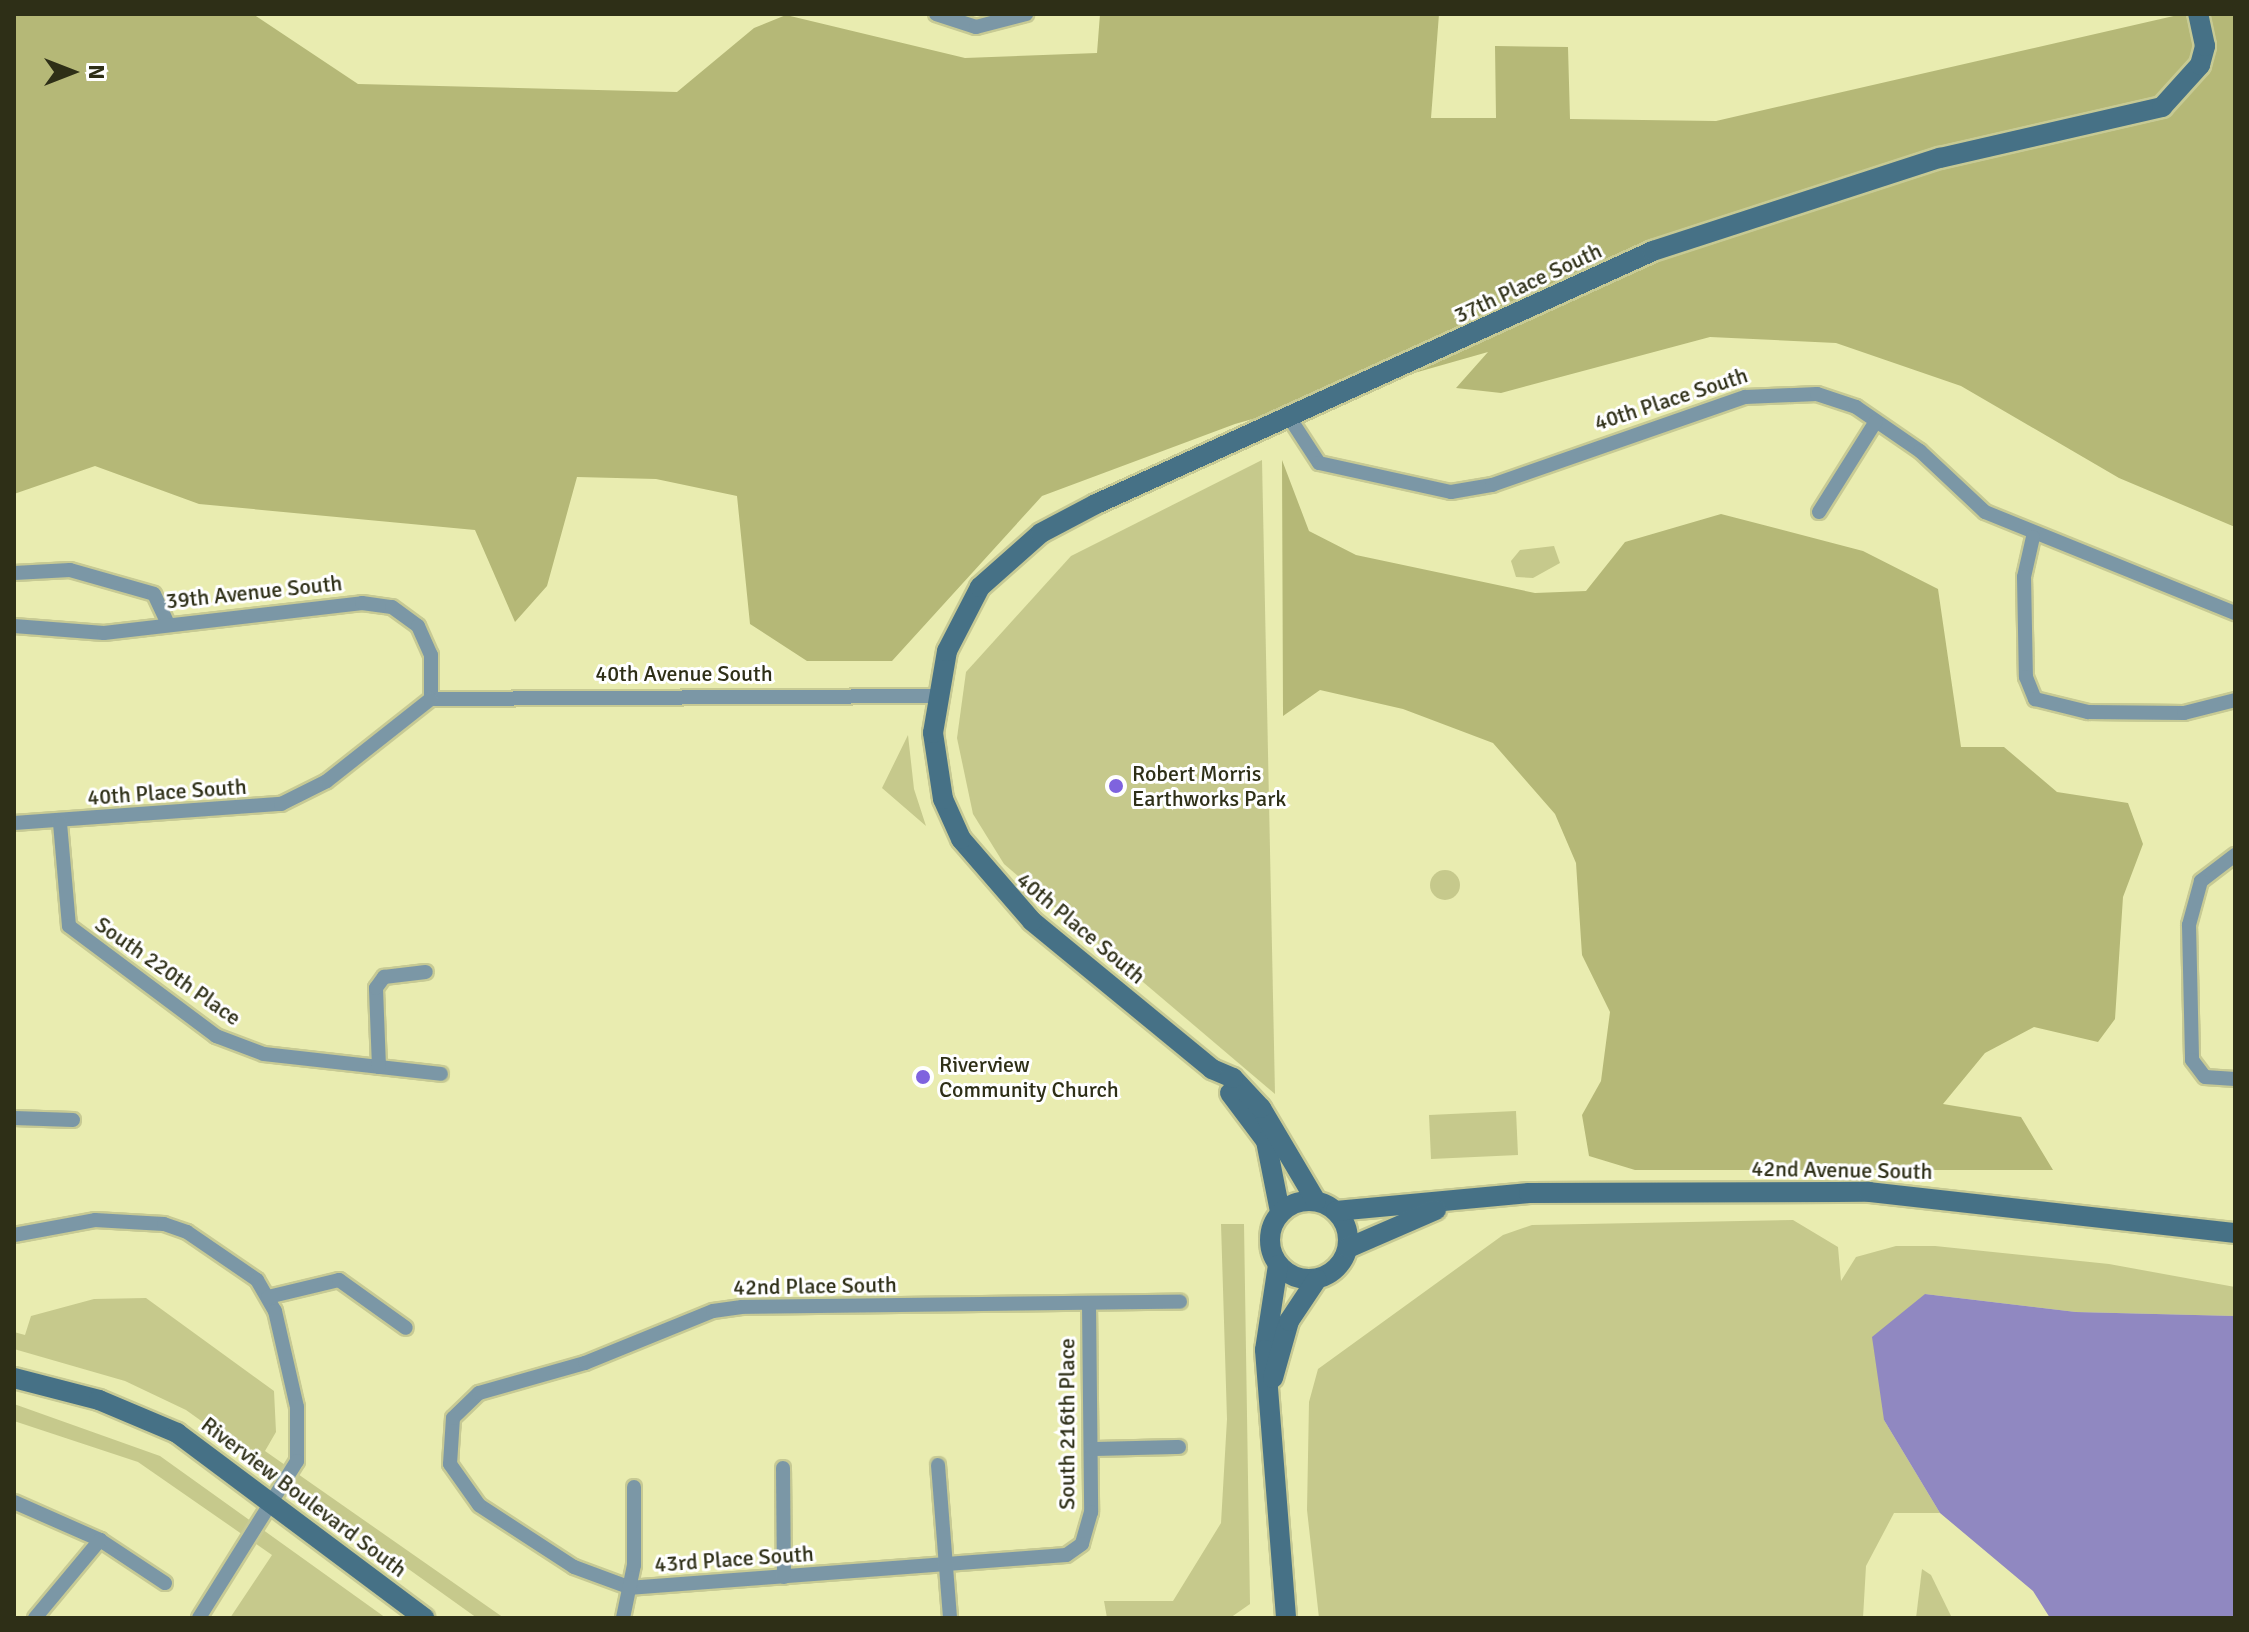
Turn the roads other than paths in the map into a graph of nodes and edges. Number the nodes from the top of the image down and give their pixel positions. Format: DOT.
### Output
graph roads {
  1 [pos="936,14"];
  2 [pos="1026,14"];
  3 [pos="2201,24"];
  4 [pos="1289,417"];
  5 [pos="1876,421"];
  6 [pos="1819,512"];
  7 [pos="2033,537"];
  8 [pos="14,573"];
  9 [pos="2235,613"];
  10 [pos="167,622"];
  11 [pos="14,626"];
  12 [pos="936,696"];
  13 [pos="431,699"];
  14 [pos="2235,700"];
  15 [pos="14,823"];
  16 [pos="60,823"];
  17 [pos="2235,855"];
  18 [pos="426,972"];
  19 [pos="379,1067"];
  20 [pos="441,1074"];
  21 [pos="1221,1076"];
  22 [pos="2235,1079"];
  23 [pos="14,1118"];
  24 [pos="73,1120"];
  25 [pos="1316,1201"];
  26 [pos="1447,1205"];
  27 [pos="1336,1211"];
  28 [pos="1280,1212"];
  29 [pos="2235,1233"];
  30 [pos="18,1234"];
  31 [pos="1348,1248"];
  32 [pos="1278,1265"];
  33 [pos="1317,1279"];
  34 [pos="268,1297"];
  35 [pos="1180,1302"];
  36 [pos="1089,1304"];
  37 [pos="406,1328"];
  38 [pos="14,1378"];
  39 [pos="1269,1402"];
  40 [pos="448,1442"];
  41 [pos="1179,1447"];
  42 [pos="1092,1449"];
  43 [pos="938,1465"];
  44 [pos="783,1468"];
  45 [pos="634,1487"];
  46 [pos="14,1502"];
  47 [pos="274,1502"];
  48 [pos="100,1540"];
  49 [pos="1082,1544"];
  50 [pos="944,1566"];
  51 [pos="784,1577"];
  52 [pos="165,1583"];
  53 [pos="631,1588"];
  54 [pos="35,1618"];
  55 [pos="199,1618"];
  56 [pos="424,1618"];
  57 [pos="623,1618"];
  58 [pos="950,1618"];
  59 [pos="1286,1618"];
  1 -- 2 [label="street"];
  3 -- 4 [label="street, 37th Place South"];
  4 -- 5 [label="street, 40th Place South"];
  4 -- 12 [label="street, 37th Place South"];
  5 -- 6 [label="street"];
  5 -- 7 [label="street, 40th Place South"];
  7 -- 9 [label="street, 40th Place South"];
  7 -- 14 [label="street"];
  8 -- 10 [label="street"];
  10 -- 11 [label="street, 39th Avenue South"];
  10 -- 13 [label="street, 39th Avenue South"];
  12 -- 13 [label="street, 40th Avenue South"];
  12 -- 21 [label="street, 40th Place South"];
  13 -- 16 [label="street, 40th Place South"];
  15 -- 16 [label="street, 40th Place South"];
  16 -- 19 [label="street, South 220th Place"];
  17 -- 22 [label="street"];
  18 -- 19 [label="street"];
  19 -- 20 [label="street, South 220th Place"];
  21 -- 25 [label="street, 40th Place South"];
  21 -- 28 [label="street, 40th Place South"];
  23 -- 24 [label="street"];
  25 -- 27 [label="street"];
  25 -- 28 [label="street"];
  26 -- 27 [label="street, 42nd Avenue South"];
  26 -- 29 [label="street, 42nd Avenue South"];
  26 -- 31 [label="street, 42nd Avenue South"];
  27 -- 31 [label="street"];
  28 -- 32 [label="street"];
  30 -- 34 [label="street"];
  31 -- 33 [label="street"];
  32 -- 33 [label="street"];
  32 -- 39 [label="street"];
  33 -- 39 [label="street"];
  34 -- 37 [label="street"];
  34 -- 47 [label="street"];
  35 -- 36 [label="street, 42nd Place South"];
  36 -- 40 [label="street, 42nd Place South"];
  36 -- 42 [label="street, South 216th Place"];
  38 -- 47 [label="street, Riverview Boulevard South"];
  39 -- 59 [label="street"];
  40 -- 53 [label="street, 43rd Place South"];
  41 -- 42 [label="street"];
  42 -- 49 [label="street, South 216th Place"];
  43 -- 50 [label="street"];
  44 -- 51 [label="street"];
  45 -- 53 [label="street"];
  46 -- 48 [label="street"];
  47 -- 55 [label="street"];
  47 -- 56 [label="street, Riverview Boulevard South"];
  48 -- 52 [label="street"];
  48 -- 54 [label="street"];
  49 -- 50 [label="street, 43rd Place South"];
  50 -- 51 [label="street, 43rd Place South"];
  50 -- 58 [label="street"];
  51 -- 53 [label="street, 43rd Place South"];
  53 -- 57 [label="street"];
}
